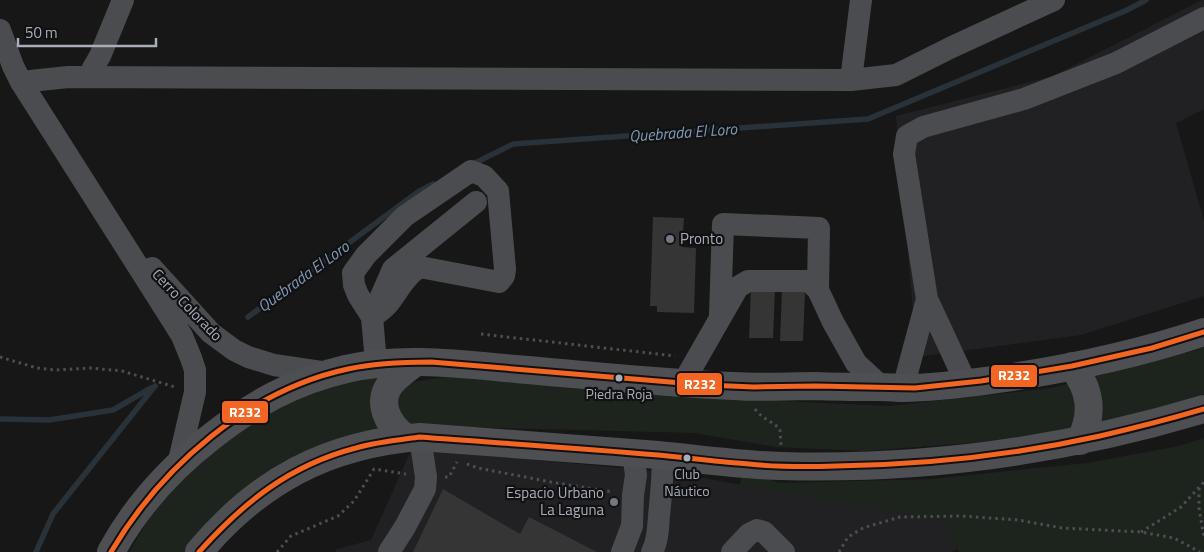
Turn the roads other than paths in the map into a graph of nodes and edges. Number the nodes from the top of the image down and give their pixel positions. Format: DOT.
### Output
graph roads {
  1 [pos="123,0"];
  2 [pos="861,0"];
  3 [pos="1054,0"];
  4 [pos="1204,18"];
  5 [pos="0,30"];
  6 [pos="90,77"];
  7 [pos="851,80"];
  8 [pos="22,82"];
  9 [pos="476,202"];
  10 [pos="116,230"];
  11 [pos="818,290"];
  12 [pos="927,299"];
  13 [pos="372,317"];
  14 [pos="720,319"];
  15 [pos="1204,332"];
  16 [pos="416,362"];
  17 [pos="376,363"];
  18 [pos="1072,366"];
  19 [pos="328,373"];
  20 [pos="683,383"];
  21 [pos="966,383"];
  22 [pos="892,388"];
  23 [pos="1204,410"];
  24 [pos="413,438"];
  25 [pos="1080,441"];
  26 [pos="633,453"];
  27 [pos="663,456"];
  28 [pos="178,465"];
  29 [pos="656,550"];
  30 [pos="111,552"];
  31 [pos="199,552"];
  32 [pos="389,552"];
  33 [pos="622,552"];
  34 [pos="732,552"];
  35 [pos="784,552"];
  1 -- 6 [label="street"];
  2 -- 7 [label="street"];
  3 -- 7 [label="street"];
  4 -- 12 [label="street"];
  5 -- 8 [label="street, Cerro Colorado"];
  6 -- 7 [label="street"];
  6 -- 8 [label="street"];
  8 -- 10 [label="street, Cerro Colorado"];
  9 -- 13 [label="street"];
  10 -- 19 [label="street, Cerro Colorado"];
  10 -- 28 [label="street, Cerro Colorado"];
  11 -- 14 [label="street"];
  11 -- 14 [label="street"];
  11 -- 22 [label="street"];
  12 -- 21 [label="street"];
  12 -- 22 [label="street"];
  13 -- 13 [label="street"];
  13 -- 17 [label="street"];
  14 -- 20 [label="street"];
  15 -- 18 [label="main road"];
  16 -- 17 [label="main road"];
  16 -- 20 [label="main road"];
  16 -- 24 [label="main road"];
  17 -- 19 [label="main road"];
  18 -- 21 [label="main road"];
  18 -- 25 [label="main road"];
  19 -- 28 [label="main road"];
  20 -- 22 [label="main road"];
  21 -- 22 [label="main road"];
  23 -- 25 [label="main road"];
  24 -- 26 [label="main road"];
  24 -- 31 [label="main road"];
  24 -- 32 [label="street"];
  25 -- 27 [label="main road"];
  26 -- 27 [label="main road"];
  26 -- 33 [label="street"];
  27 -- 29 [label="street"];
  28 -- 30 [label="main road"];
  34 -- 35 [label="street"];
}
